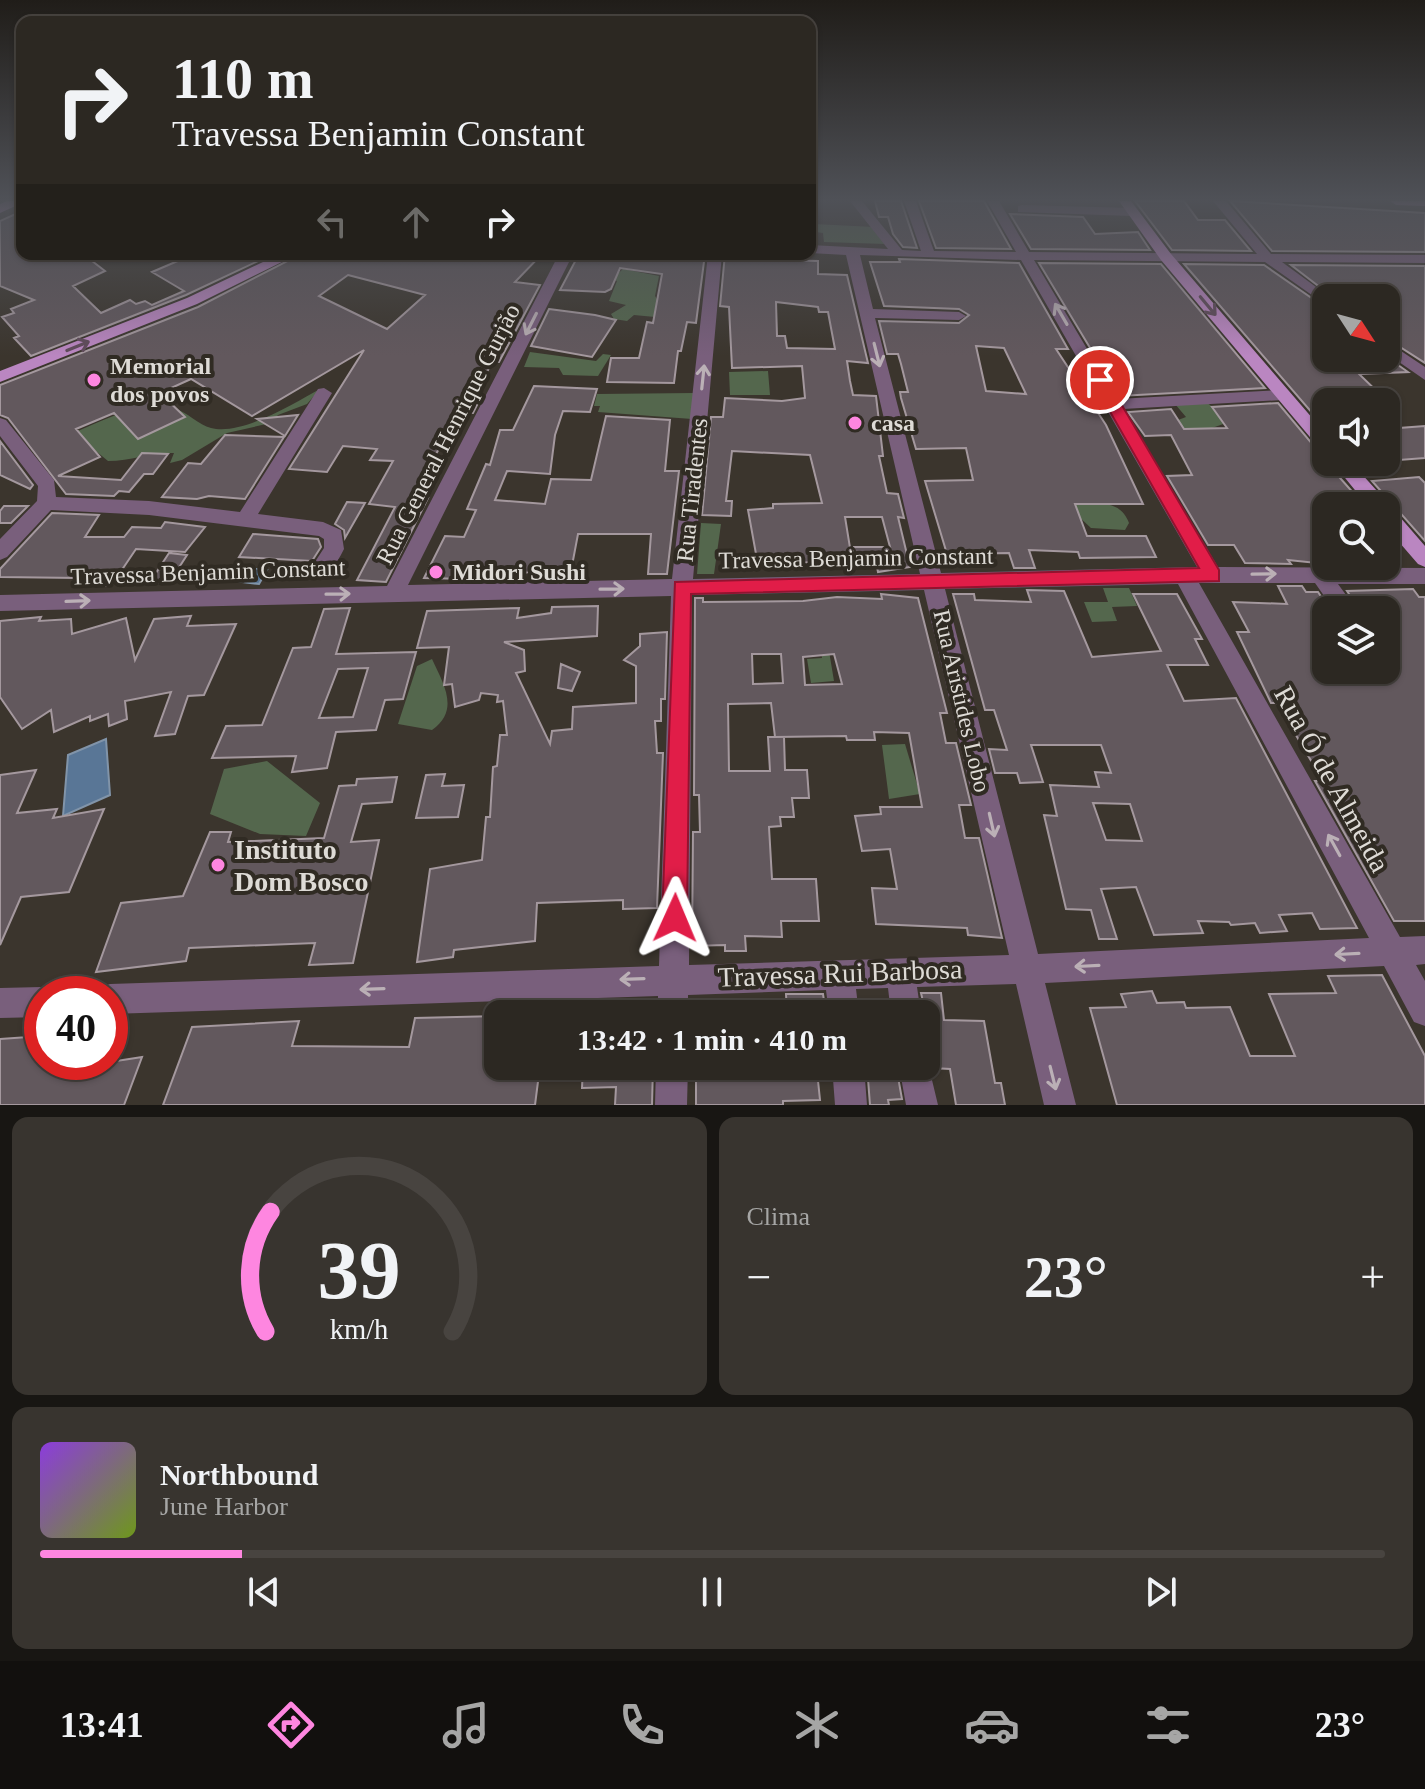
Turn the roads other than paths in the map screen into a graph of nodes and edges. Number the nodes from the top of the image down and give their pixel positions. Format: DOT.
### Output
graph roads {
  1 [pos="852,252"];
  2 [pos="865,253"];
  3 [pos="1026,253"];
  4 [pos="1163,253"];
  5 [pos="1263,253"];
  6 [pos="899,254"];
  7 [pos="929,255"];
  8 [pos="1029,257"];
  9 [pos="1166,257"];
  10 [pos="1267,257"];
  11 [pos="1425,259"];
  12 [pos="278,260"];
  13 [pos="563,260"];
  14 [pos="714,260"];
  15 [pos="1312,291"];
  16 [pos="867,313"];
  17 [pos="959,316"];
  18 [pos="1400,356"];
  19 [pos="2,372"];
  20 [pos="1425,375"];
  21 [pos="324,393"];
  22 [pos="1282,395"];
  23 [pos="1114,404"];
  24 [pos="0,424"];
  25 [pos="1312,429"];
  26 [pos="1353,476"];
  27 [pos="1367,492"];
  28 [pos="46,503"];
  29 [pos="245,520"];
  30 [pos="1400,530"];
  31 [pos="0,552"];
  32 [pos="1425,559"];
  33 [pos="321,568"];
  34 [pos="1312,574"];
  35 [pos="1212,575"];
  36 [pos="1400,576"];
  37 [pos="1425,576"];
  38 [pos="1185,577"];
  39 [pos="934,583"];
  40 [pos="682,587"];
  41 [pos="394,593"];
  42 [pos="0,603"];
  43 [pos="1425,950"];
  44 [pos="1393,951"];
  45 [pos="1026,969"];
  46 [pos="900,971"];
  47 [pos="839,973"];
  48 [pos="673,978"];
  49 [pos="128,998"];
  50 [pos="673,1000"];
  51 [pos="842,1000"];
  52 [pos="904,1000"];
  53 [pos="24,1002"];
  54 [pos="0,1003"];
  55 [pos="1425,1011"];
  56 [pos="672,1080"];
  57 [pos="849,1080"];
  58 [pos="918,1080"];
  59 [pos="671,1105"];
  60 [pos="851,1105"];
  61 [pos="922,1105"];
  62 [pos="1060,1105"];
  1 -- 16 [label="street, Rua Aristides Lobo"];
  2 -- 6 [label="street"];
  3 -- 8 [label="street"];
  4 -- 9 [label="main road"];
  5 -- 10 [label="street"];
  6 -- 7 [label="street"];
  7 -- 8 [label="street"];
  8 -- 9 [label="street"];
  23 -- 8 [label="street, one-way"];
  9 -- 10 [label="street"];
  9 -- 22 [label="main road, one-way"];
  10 -- 11 [label="street"];
  10 -- 15 [label="street"];
  19 -- 12 [label="main road, one-way"];
  13 -- 41 [label="street, Rua General Henrique Gurjão, one-way"];
  40 -- 14 [label="street, Rua Tiradentes, one-way"];
  16 -- 17 [label="street"];
  16 -- 39 [label="street, Rua Aristides Lobo, one-way"];
  18 -- 20 [label="street"];
  21 -- 29 [label="street"];
  22 -- 23 [label="street"];
  22 -- 25 [label="main road"];
  23 -- 35 [label="street"];
  24 -- 28 [label="street"];
  26 -- 27 [label="main road"];
  28 -- 29 [label="street"];
  28 -- 31 [label="street"];
  29 -- 33 [label="street"];
  30 -- 32 [label="main road"];
  35 -- 34 [label="street, Travessa Benjamin Constant, one-way"];
  35 -- 38 [label="street, Travessa Benjamin Constant"];
  36 -- 37 [label="street, Travessa Benjamin Constant"];
  38 -- 39 [label="street, Travessa Benjamin Constant"];
  44 -- 38 [label="street, Rua Ó de Almeida, one-way"];
  39 -- 40 [label="street, Travessa Benjamin Constant"];
  39 -- 45 [label="street, Rua Aristides Lobo, one-way"];
  41 -- 40 [label="street, Travessa Benjamin Constant, one-way"];
  40 -- 48 [label="street, Rua Tiradentes"];
  42 -- 41 [label="street, Travessa Benjamin Constant, one-way"];
  43 -- 44 [label="street, Travessa Rui Barbosa"];
  44 -- 45 [label="street, Travessa Rui Barbosa, one-way"];
  44 -- 55 [label="street, Rua Ó de Almeida"];
  45 -- 46 [label="street, Travessa Rui Barbosa"];
  45 -- 62 [label="street, Rua Aristides Lobo, one-way"];
  46 -- 47 [label="street, Travessa Rui Barbosa"];
  46 -- 52 [label="street"];
  47 -- 48 [label="street, Travessa Rui Barbosa"];
  47 -- 51 [label="street"];
  48 -- 49 [label="street, Travessa Rui Barbosa, one-way"];
  48 -- 50 [label="street, Rua Tiradentes"];
  53 -- 54 [label="street"];
  56 -- 59 [label="street"];
  57 -- 60 [label="street"];
  58 -- 61 [label="street"];
}
